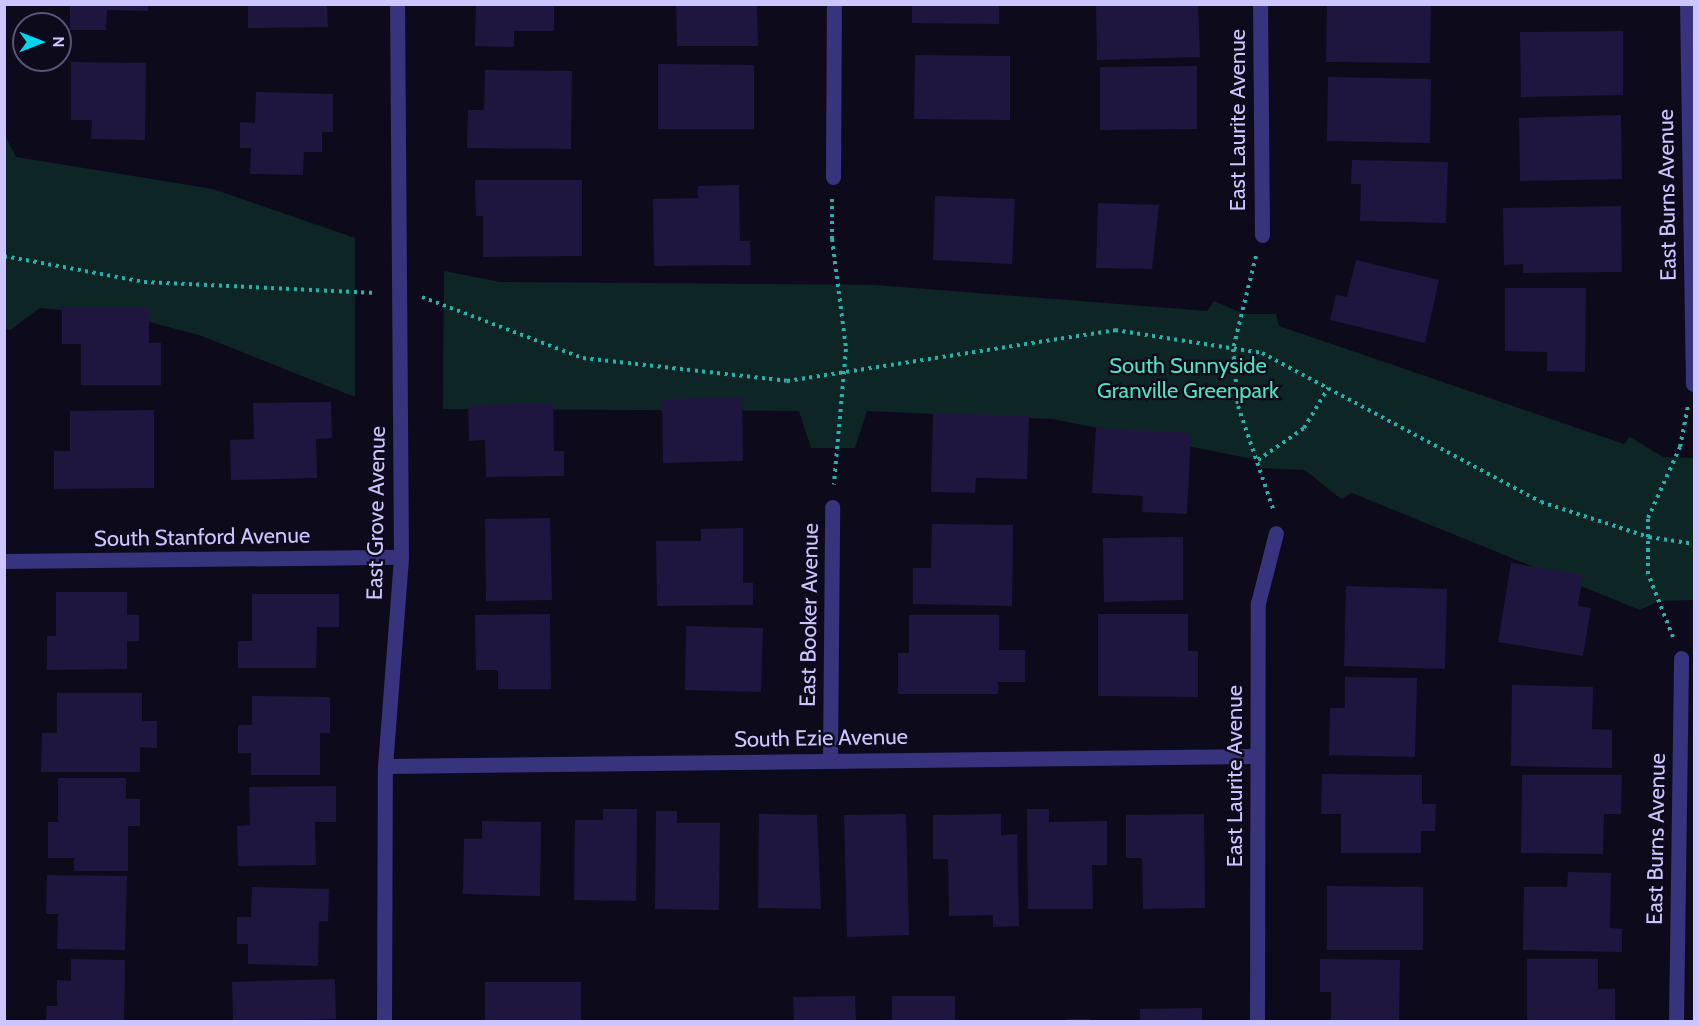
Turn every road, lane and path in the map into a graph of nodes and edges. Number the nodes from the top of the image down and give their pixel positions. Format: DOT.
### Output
graph roads {
  1 [pos="398,4"];
  2 [pos="834,4"];
  3 [pos="1260,4"];
  4 [pos="1687,4"];
  5 [pos="833,177"];
  6 [pos="1262,235"];
  7 [pos="4,256"];
  8 [pos="400,295"];
  9 [pos="1233,349"];
  10 [pos="844,373"];
  11 [pos="1693,384"];
  12 [pos="1328,388"];
  13 [pos="1258,460"];
  14 [pos="832,507"];
  15 [pos="1276,533"];
  16 [pos="1649,537"];
  17 [pos="1695,544"];
  18 [pos="401,557"];
  19 [pos="4,561"];
  20 [pos="1681,658"];
  21 [pos="1257,756"];
  22 [pos="830,760"];
  23 [pos="385,766"];
  24 [pos="384,1022"];
  25 [pos="1257,1022"];
  26 [pos="1677,1022"];
  1 -- 8 [label="street, East Grove Avenue"];
  2 -- 5 [label="street"];
  3 -- 6 [label="street, East Laurite Avenue"];
  4 -- 11 [label="street, East Burns Avenue"];
  5 -- 10 [label="path"];
  6 -- 9 [label="path"];
  7 -- 8 [label="path"];
  8 -- 10 [label="path"];
  8 -- 18 [label="street, East Grove Avenue"];
  9 -- 10 [label="path"];
  9 -- 12 [label="path"];
  9 -- 13 [label="path"];
  10 -- 14 [label="path"];
  11 -- 16 [label="path"];
  12 -- 13 [label="path"];
  12 -- 16 [label="path"];
  13 -- 15 [label="path"];
  14 -- 22 [label="street, East Booker Avenue"];
  15 -- 21 [label="street, East Laurite Avenue"];
  16 -- 17 [label="path"];
  16 -- 20 [label="path"];
  18 -- 19 [label="street, South Stanford Avenue"];
  18 -- 23 [label="street, East Grove Avenue"];
  20 -- 26 [label="street, East Burns Avenue"];
  21 -- 22 [label="street, South Ezie Avenue"];
  21 -- 25 [label="street, East Laurite Avenue"];
  22 -- 23 [label="street, South Ezie Avenue"];
  23 -- 24 [label="street, East Grove Avenue"];
}
